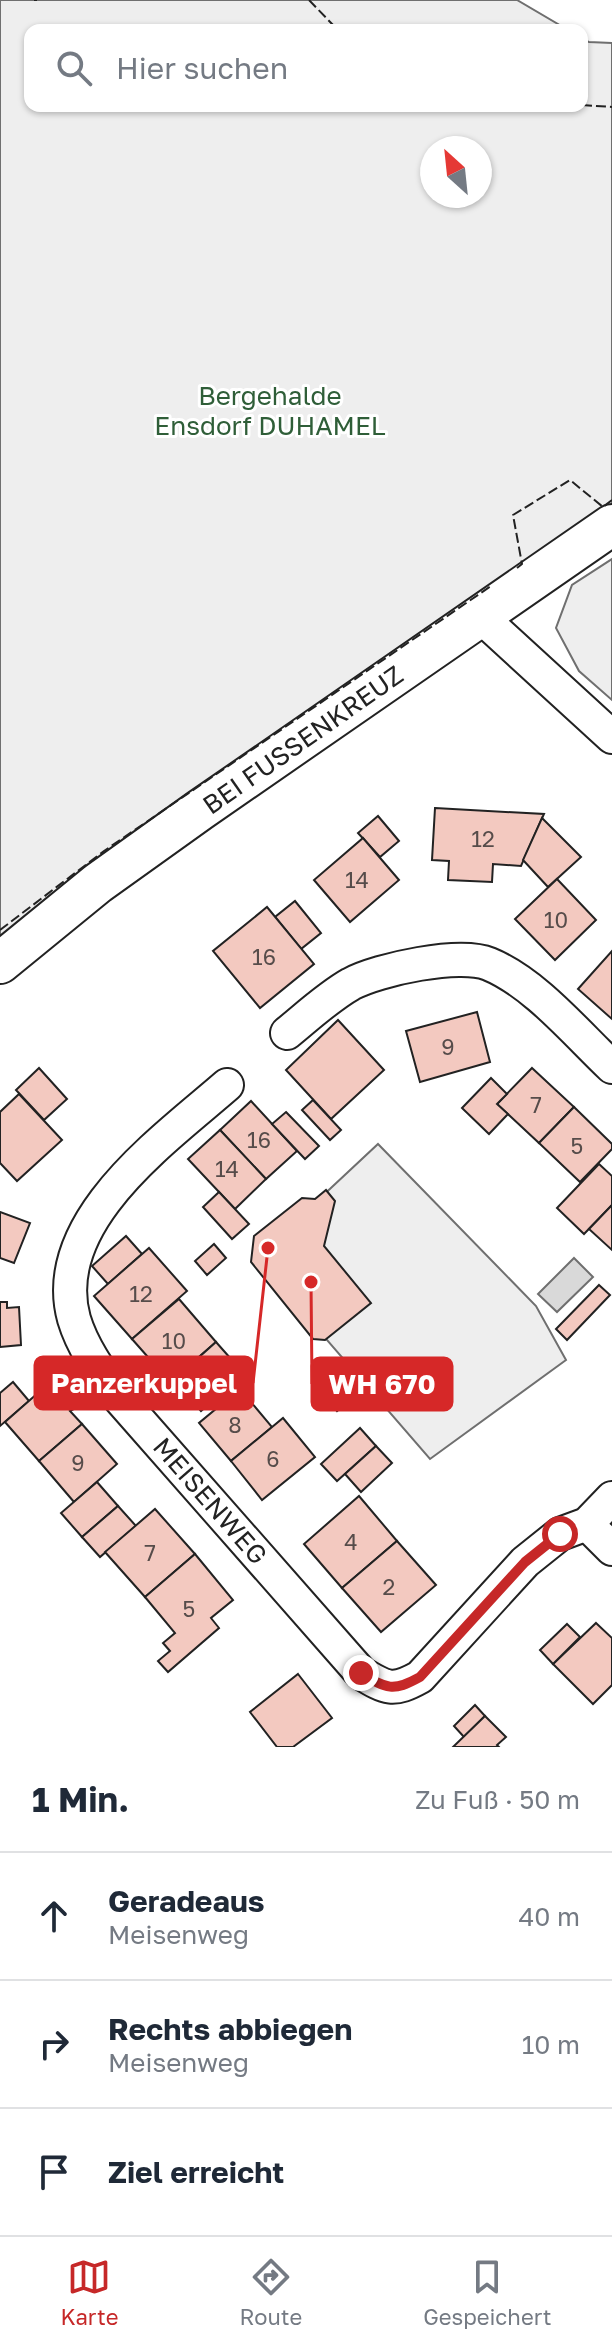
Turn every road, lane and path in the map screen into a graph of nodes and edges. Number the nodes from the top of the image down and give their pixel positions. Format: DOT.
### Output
graph roads {
  1 [pos="612,525"];
  2 [pos="481,617"];
  3 [pos="612,737"];
  4 [pos="0,963"];
  5 [pos="287,1033"];
  6 [pos="612,1067"];
  7 [pos="227,1085"];
  8 [pos="612,1498"];
  9 [pos="587,1524"];
  10 [pos="612,1549"];
  1 -- 2 [label="street, BEI FUSSENKREUZ"];
  2 -- 3 [label="street"];
  2 -- 4 [label="street, BEI FUSSENKREUZ"];
  5 -- 6 [label="street"];
  7 -- 9 [label="street, MEISENWEG"];
  8 -- 9 [label="street"];
  9 -- 10 [label="street"];
}
